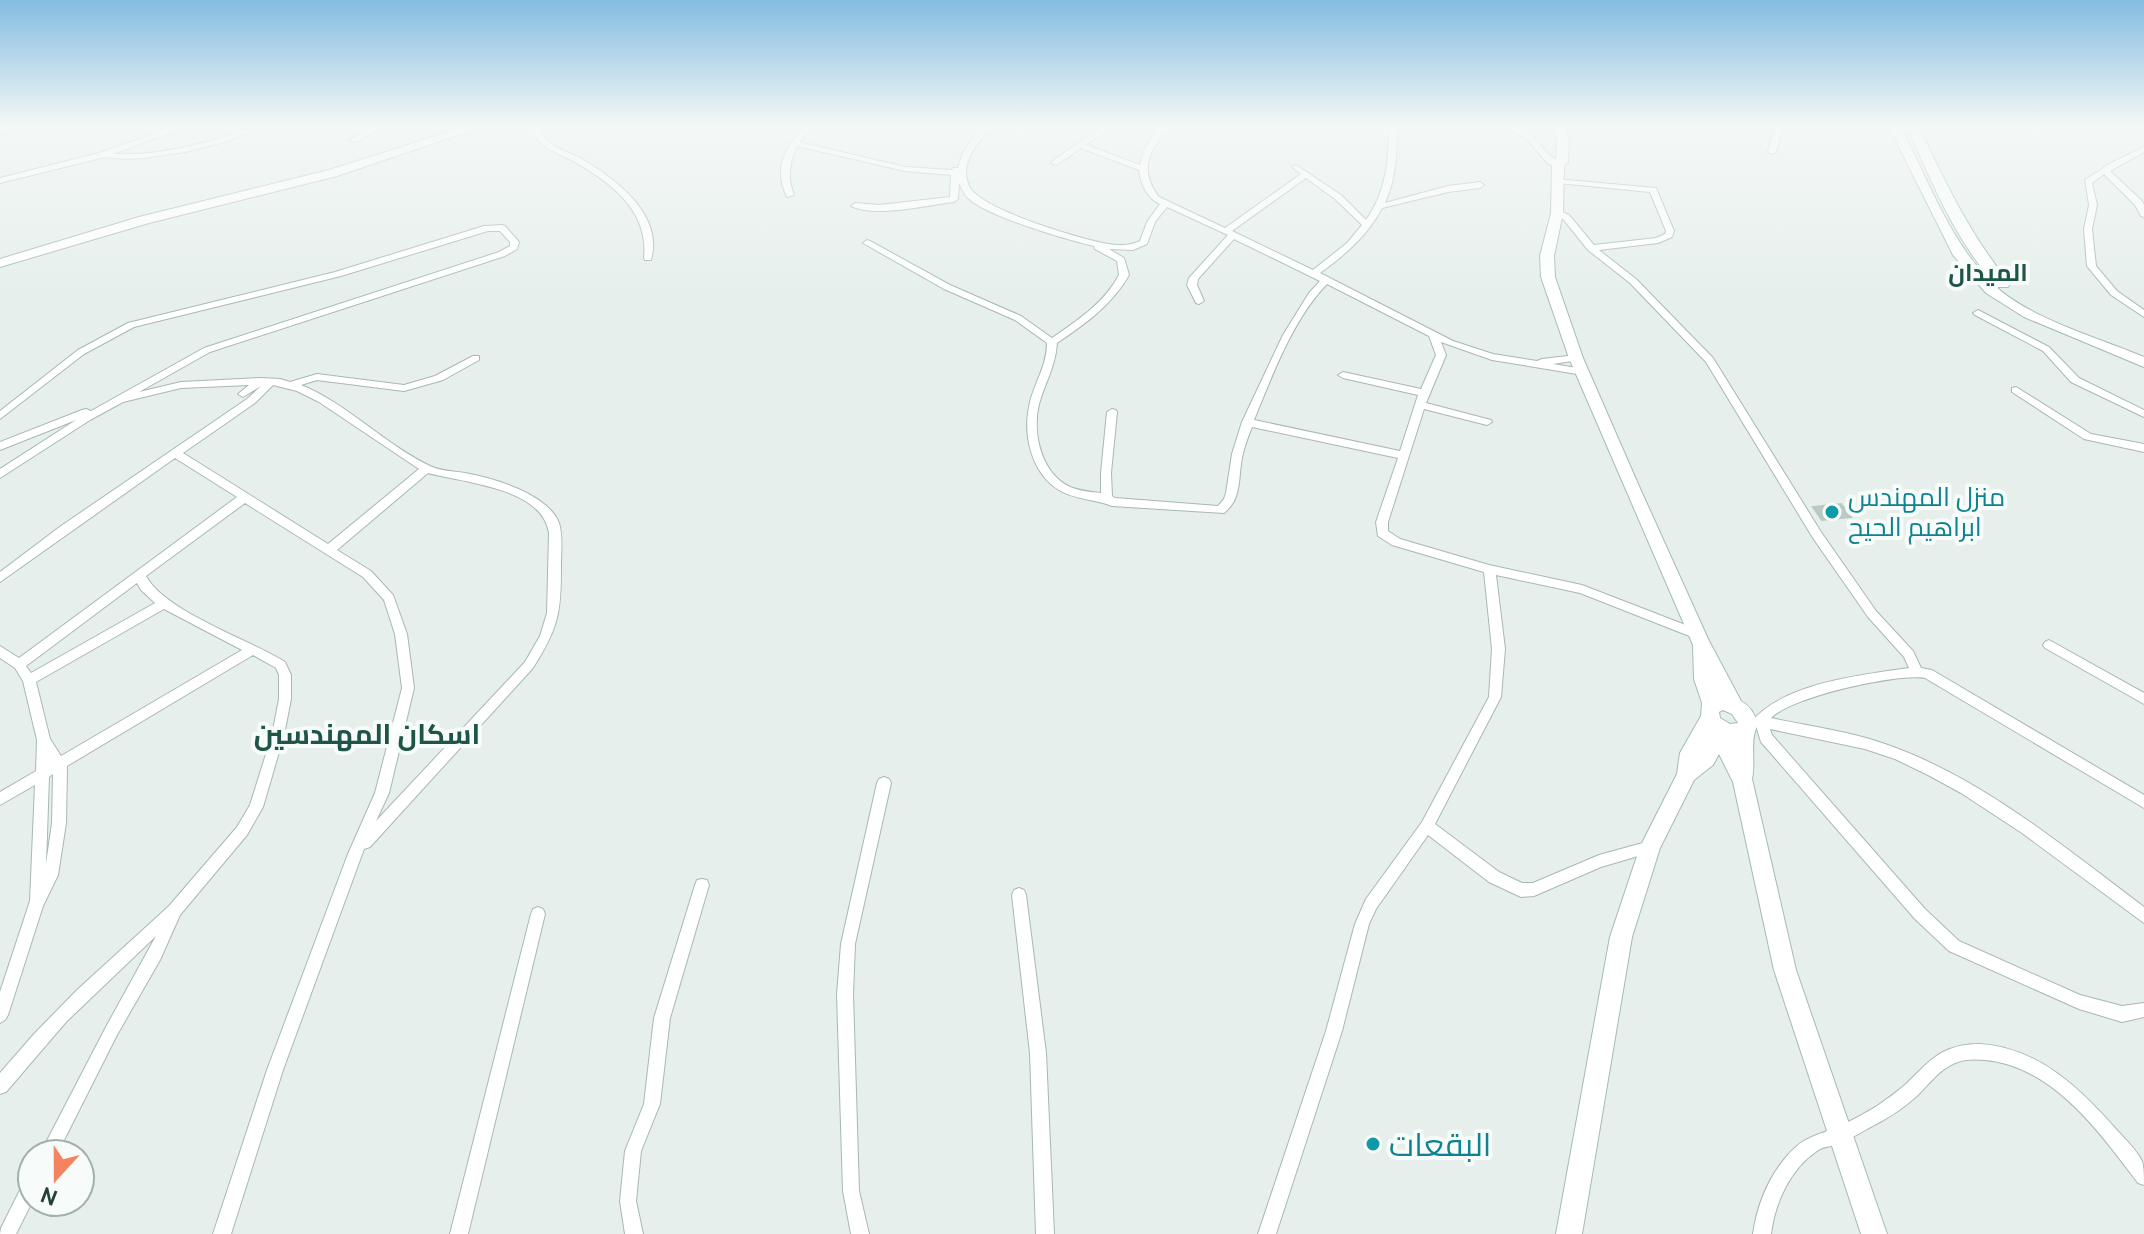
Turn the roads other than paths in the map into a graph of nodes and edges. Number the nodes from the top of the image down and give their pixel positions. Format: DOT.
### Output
graph roads {
  1 [pos="254,185"];
  2 [pos="286,185"];
  3 [pos="613,185"];
  4 [pos="785,185"];
  5 [pos="954,185"];
  6 [pos="965,185"];
  7 [pos="1146,185"];
  8 [pos="1292,185"];
  9 [pos="1321,185"];
  10 [pos="1388,185"];
  11 [pos="1480,185"];
  12 [pos="1558,185"];
  13 [pos="1624,185"];
  14 [pos="1924,185"];
  15 [pos="1942,185"];
  16 [pos="2089,185"];
  17 [pos="2116,185"];
  18 [pos="790,195"];
  19 [pos="1165,204"];
  20 [pos="855,206"];
  21 [pos="1381,206"];
  22 [pos="1557,213"];
  23 [pos="2144,214"];
  24 [pos="1368,226"];
  25 [pos="1229,234"];
  26 [pos="867,243"];
  27 [pos="1090,243"];
  28 [pos="1591,248"];
  29 [pos="0,251"];
  30 [pos="648,258"];
  31 [pos="0,263"];
  32 [pos="1313,274"];
  33 [pos="1325,281"];
  34 [pos="1199,301"];
  35 [pos="1978,313"];
  36 [pos="2144,314"];
  37 [pos="1433,334"];
  38 [pos="1052,342"];
  39 [pos="1462,347"];
  40 [pos="1441,355"];
  41 [pos="2144,356"];
  42 [pos="476,358"];
  43 [pos="2144,362"];
  44 [pos="1527,365"];
  45 [pos="1580,365"];
  46 [pos="1343,375"];
  47 [pos="181,385"];
  48 [pos="262,386"];
  49 [pos="292,386"];
  50 [pos="2016,390"];
  51 [pos="1424,393"];
  52 [pos="243,394"];
  53 [pos="108,405"];
  54 [pos="1421,405"];
  55 [pos="1112,412"];
  56 [pos="2144,414"];
  57 [pos="0,416"];
  58 [pos="1247,422"];
  59 [pos="1487,422"];
  60 [pos="209,428"];
  61 [pos="0,446"];
  62 [pos="2144,448"];
  63 [pos="175,453"];
  64 [pos="1405,456"];
  65 [pos="426,469"];
  66 [pos="0,474"];
  67 [pos="244,498"];
  68 [pos="1107,498"];
  69 [pos="329,550"];
  70 [pos="1489,569"];
  71 [pos="139,575"];
  72 [pos="0,578"];
  73 [pos="163,604"];
  74 [pos="1699,638"];
  75 [pos="2049,645"];
  76 [pos="253,649"];
  77 [pos="0,651"];
  78 [pos="19,665"];
  79 [pos="1917,672"];
  80 [pos="29,680"];
  81 [pos="2144,699"];
  82 [pos="1731,720"];
  83 [pos="44,740"];
  84 [pos="60,765"];
  85 [pos="43,774"];
  86 [pos="884,783"];
  87 [pos="0,799"];
  88 [pos="2144,802"];
  89 [pos="1427,826"];
  90 [pos="1650,847"];
  91 [pos="355,854"];
  92 [pos="702,885"];
  93 [pos="1019,895"];
  94 [pos="36,904"];
  95 [pos="175,910"];
  96 [pos="538,914"];
  97 [pos="2144,916"];
  98 [pos="2144,1010"];
  99 [pos="0,1015"];
  100 [pos="0,1086"];
  101 [pos="1839,1135"];
  102 [pos="56,1138"];
  103 [pos="2144,1177"];
  104 [pos="16,1216"];
  105 [pos="7,1234"];
  106 [pos="222,1234"];
  107 [pos="459,1234"];
  108 [pos="634,1234"];
  109 [pos="860,1234"];
  110 [pos="1045,1234"];
  111 [pos="1267,1234"];
  112 [pos="1569,1234"];
  113 [pos="1762,1234"];
  114 [pos="1874,1234"];
  1 -- 29 [label="main road"];
  2 -- 31 [label="main road"];
  3 -- 30 [label="street"];
  4 -- 18 [label="street"];
  5 -- 20 [label="street"];
  6 -- 27 [label="street"];
  7 -- 19 [label="street"];
  8 -- 25 [label="street"];
  9 -- 24 [label="street"];
  10 -- 21 [label="street"];
  11 -- 21 [label="street"];
  12 -- 22 [label="main road"];
  13 -- 28 [label="street"];
  14 -- 43 [label="main road"];
  15 -- 41 [label="main road"];
  16 -- 36 [label="street"];
  17 -- 23 [label="street"];
  19 -- 25 [label="street"];
  19 -- 27 [label="street"];
  21 -- 24 [label="street"];
  22 -- 28 [label="street"];
  22 -- 45 [label="main road"];
  24 -- 32 [label="street"];
  25 -- 32 [label="street"];
  25 -- 34 [label="street"];
  26 -- 38 [label="street"];
  27 -- 38 [label="street"];
  28 -- 79 [label="street"];
  32 -- 33 [label="street"];
  33 -- 37 [label="street"];
  33 -- 58 [label="street"];
  35 -- 56 [label="street"];
  37 -- 39 [label="street"];
  37 -- 40 [label="street"];
  38 -- 68 [label="street"];
  39 -- 40 [label="street"];
  39 -- 44 [label="street"];
  40 -- 51 [label="street"];
  42 -- 49 [label="street"];
  44 -- 45 [label="street"];
  44 -- 45 [label="street"];
  45 -- 74 [label="main road"];
  46 -- 51 [label="street"];
  47 -- 48 [label="street"];
  47 -- 52 [label="street"];
  47 -- 53 [label="street"];
  48 -- 49 [label="street"];
  48 -- 52 [label="street"];
  48 -- 60 [label="street"];
  49 -- 65 [label="street"];
  50 -- 62 [label="street"];
  51 -- 54 [label="street"];
  52 -- 60 [label="street"];
  53 -- 57 [label="street"];
  53 -- 61 [label="street"];
  53 -- 66 [label="street"];
  54 -- 59 [label="street"];
  54 -- 64 [label="street"];
  55 -- 68 [label="street"];
  58 -- 64 [label="street"];
  58 -- 68 [label="street"];
  60 -- 63 [label="street"];
  63 -- 67 [label="street"];
  63 -- 72 [label="street"];
  64 -- 70 [label="street"];
  65 -- 69 [label="street"];
  65 -- 91 [label="street"];
  67 -- 69 [label="street"];
  67 -- 71 [label="street"];
  69 -- 91 [label="street"];
  70 -- 74 [label="street"];
  70 -- 89 [label="street"];
  71 -- 73 [label="street"];
  71 -- 78 [label="street"];
  73 -- 76 [label="street"];
  73 -- 80 [label="street"];
  74 -- 82 [label="main road"];
  75 -- 81 [label="street"];
  76 -- 84 [label="street"];
  76 -- 95 [label="street"];
  77 -- 78 [label="street"];
  78 -- 80 [label="street"];
  79 -- 82 [label="street"];
  79 -- 88 [label="street"];
  80 -- 83 [label="street"];
  82 -- 90 [label="main road"];
  82 -- 97 [label="street"];
  82 -- 98 [label="street"];
  82 -- 101 [label="main road"];
  83 -- 84 [label="street"];
  83 -- 85 [label="street"];
  84 -- 85 [label="street"];
  84 -- 94 [label="street"];
  85 -- 87 [label="street"];
  85 -- 94 [label="street"];
  86 -- 109 [label="street"];
  89 -- 90 [label="street"];
  89 -- 111 [label="street"];
  90 -- 112 [label="main road"];
  91 -- 106 [label="street"];
  92 -- 108 [label="street"];
  93 -- 110 [label="street"];
  94 -- 99 [label="street"];
  95 -- 100 [label="street"];
  95 -- 102 [label="street"];
  96 -- 107 [label="street"];
  101 -- 103 [label="street"];
  101 -- 113 [label="street"];
  101 -- 114 [label="main road"];
  104 -- 105 [label="street"];
}
